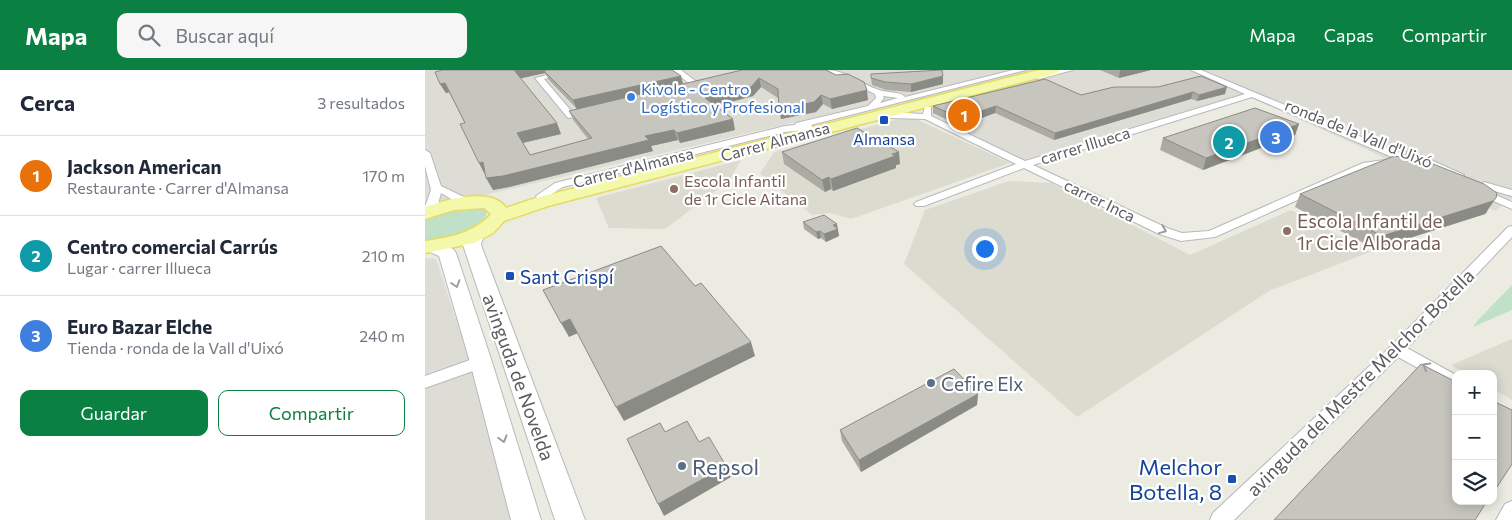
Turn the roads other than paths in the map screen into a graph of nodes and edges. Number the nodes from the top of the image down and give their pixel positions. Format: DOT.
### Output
graph roads {
  1 [pos="579,70"];
  2 [pos="676,70"];
  3 [pos="830,70"];
  4 [pos="1022,70"];
  5 [pos="1037,70"];
  6 [pos="1053,70"];
  7 [pos="1069,70"];
  8 [pos="1195,70"];
  9 [pos="1206,70"];
  10 [pos="707,83"];
  11 [pos="698,86"];
  12 [pos="689,88"];
  13 [pos="878,93"];
  14 [pos="1253,94"];
  15 [pos="917,96"];
  16 [pos="930,105"];
  17 [pos="871,107"];
  18 [pos="598,110"];
  19 [pos="891,115"];
  20 [pos="927,117"];
  21 [pos="797,130"];
  22 [pos="825,133"];
  23 [pos="1371,144"];
  24 [pos="425,154"];
  25 [pos="1025,164"];
  26 [pos="1367,165"];
  27 [pos="1424,167"];
  28 [pos="438,188"];
  29 [pos="1512,193"];
  30 [pos="542,199"];
  31 [pos="466,202"];
  32 [pos="920,204"];
  33 [pos="1512,206"];
  34 [pos="496,211"];
  35 [pos="426,213"];
  36 [pos="1512,230"];
  37 [pos="475,234"];
  38 [pos="1505,242"];
  39 [pos="429,247"];
  40 [pos="1397,349"];
  41 [pos="481,362"];
  42 [pos="1452,381"];
  43 [pos="425,382"];
  44 [pos="1512,510"];
  45 [pos="526,520"];
  46 [pos="570,520"];
  47 [pos="1221,520"];
  48 [pos="1506,520"];
  1 -- 18 [label="street"];
  2 -- 11 [label="street"];
  3 -- 13 [label="street"];
  4 -- 15 [label="street"];
  5 -- 21 [label="main road"];
  6 -- 21 [label="main road, Carrer Almansa"];
  7 -- 16 [label="street, Carrer d'Almansa"];
  8 -- 14 [label="street, ronda de la Vall d'Uixó"];
  9 -- 29 [label="street, ronda de la Vall d'Uixó"];
  10 -- 11 [label="street"];
  11 -- 12 [label="street"];
  13 -- 15 [label="street"];
  13 -- 17 [label="street"];
  14 -- 23 [label="street, ronda de la Vall d'Uixó"];
  14 -- 25 [label="street, carrer Illueca"];
  15 -- 17 [label="street"];
  16 -- 19 [label="street, Carrer d'Almansa"];
  16 -- 20 [label="street"];
  17 -- 21 [label="street"];
  19 -- 20 [label="street"];
  19 -- 22 [label="street, Carrer d'Almansa"];
  20 -- 25 [label="street, carrer Inca"];
  21 -- 22 [label="street, Carrer d'Almansa"];
  21 -- 30 [label="main road, Carrer Almansa"];
  22 -- 30 [label="street, Carrer d'Almansa"];
  23 -- 26 [label="street"];
  23 -- 27 [label="street, ronda de la Vall d'Uixó"];
  24 -- 28 [label="street"];
  25 -- 26 [label="street, carrer Inca, one-way"];
  25 -- 32 [label="street, carrer Illueca"];
  26 -- 27 [label="street"];
  27 -- 33 [label="street, ronda de la Vall d'Uixó"];
  28 -- 31 [label="street"];
  28 -- 35 [label="street"];
  30 -- 34 [label="main road, Carrer Almansa"];
  31 -- 34 [label="main road"];
  31 -- 35 [label="main road"];
  34 -- 37 [label="main road"];
  36 -- 38 [label="street, avinguda del Mestre Melchor Botella"];
  37 -- 39 [label="main road"];
  37 -- 46 [label="main road, avinguda de Novelda"];
  38 -- 40 [label="street, avinguda del Mestre Melchor Botella"];
  39 -- 41 [label="main road, avinguda de Novelda, one-way"];
  42 -- 40 [label="street, one-way"];
  40 -- 47 [label="street, avinguda del Mestre Melchor Botella"];
  41 -- 43 [label="street"];
  41 -- 45 [label="main road, avinguda de Novelda, one-way"];
  44 -- 48 [label="street"];
}
